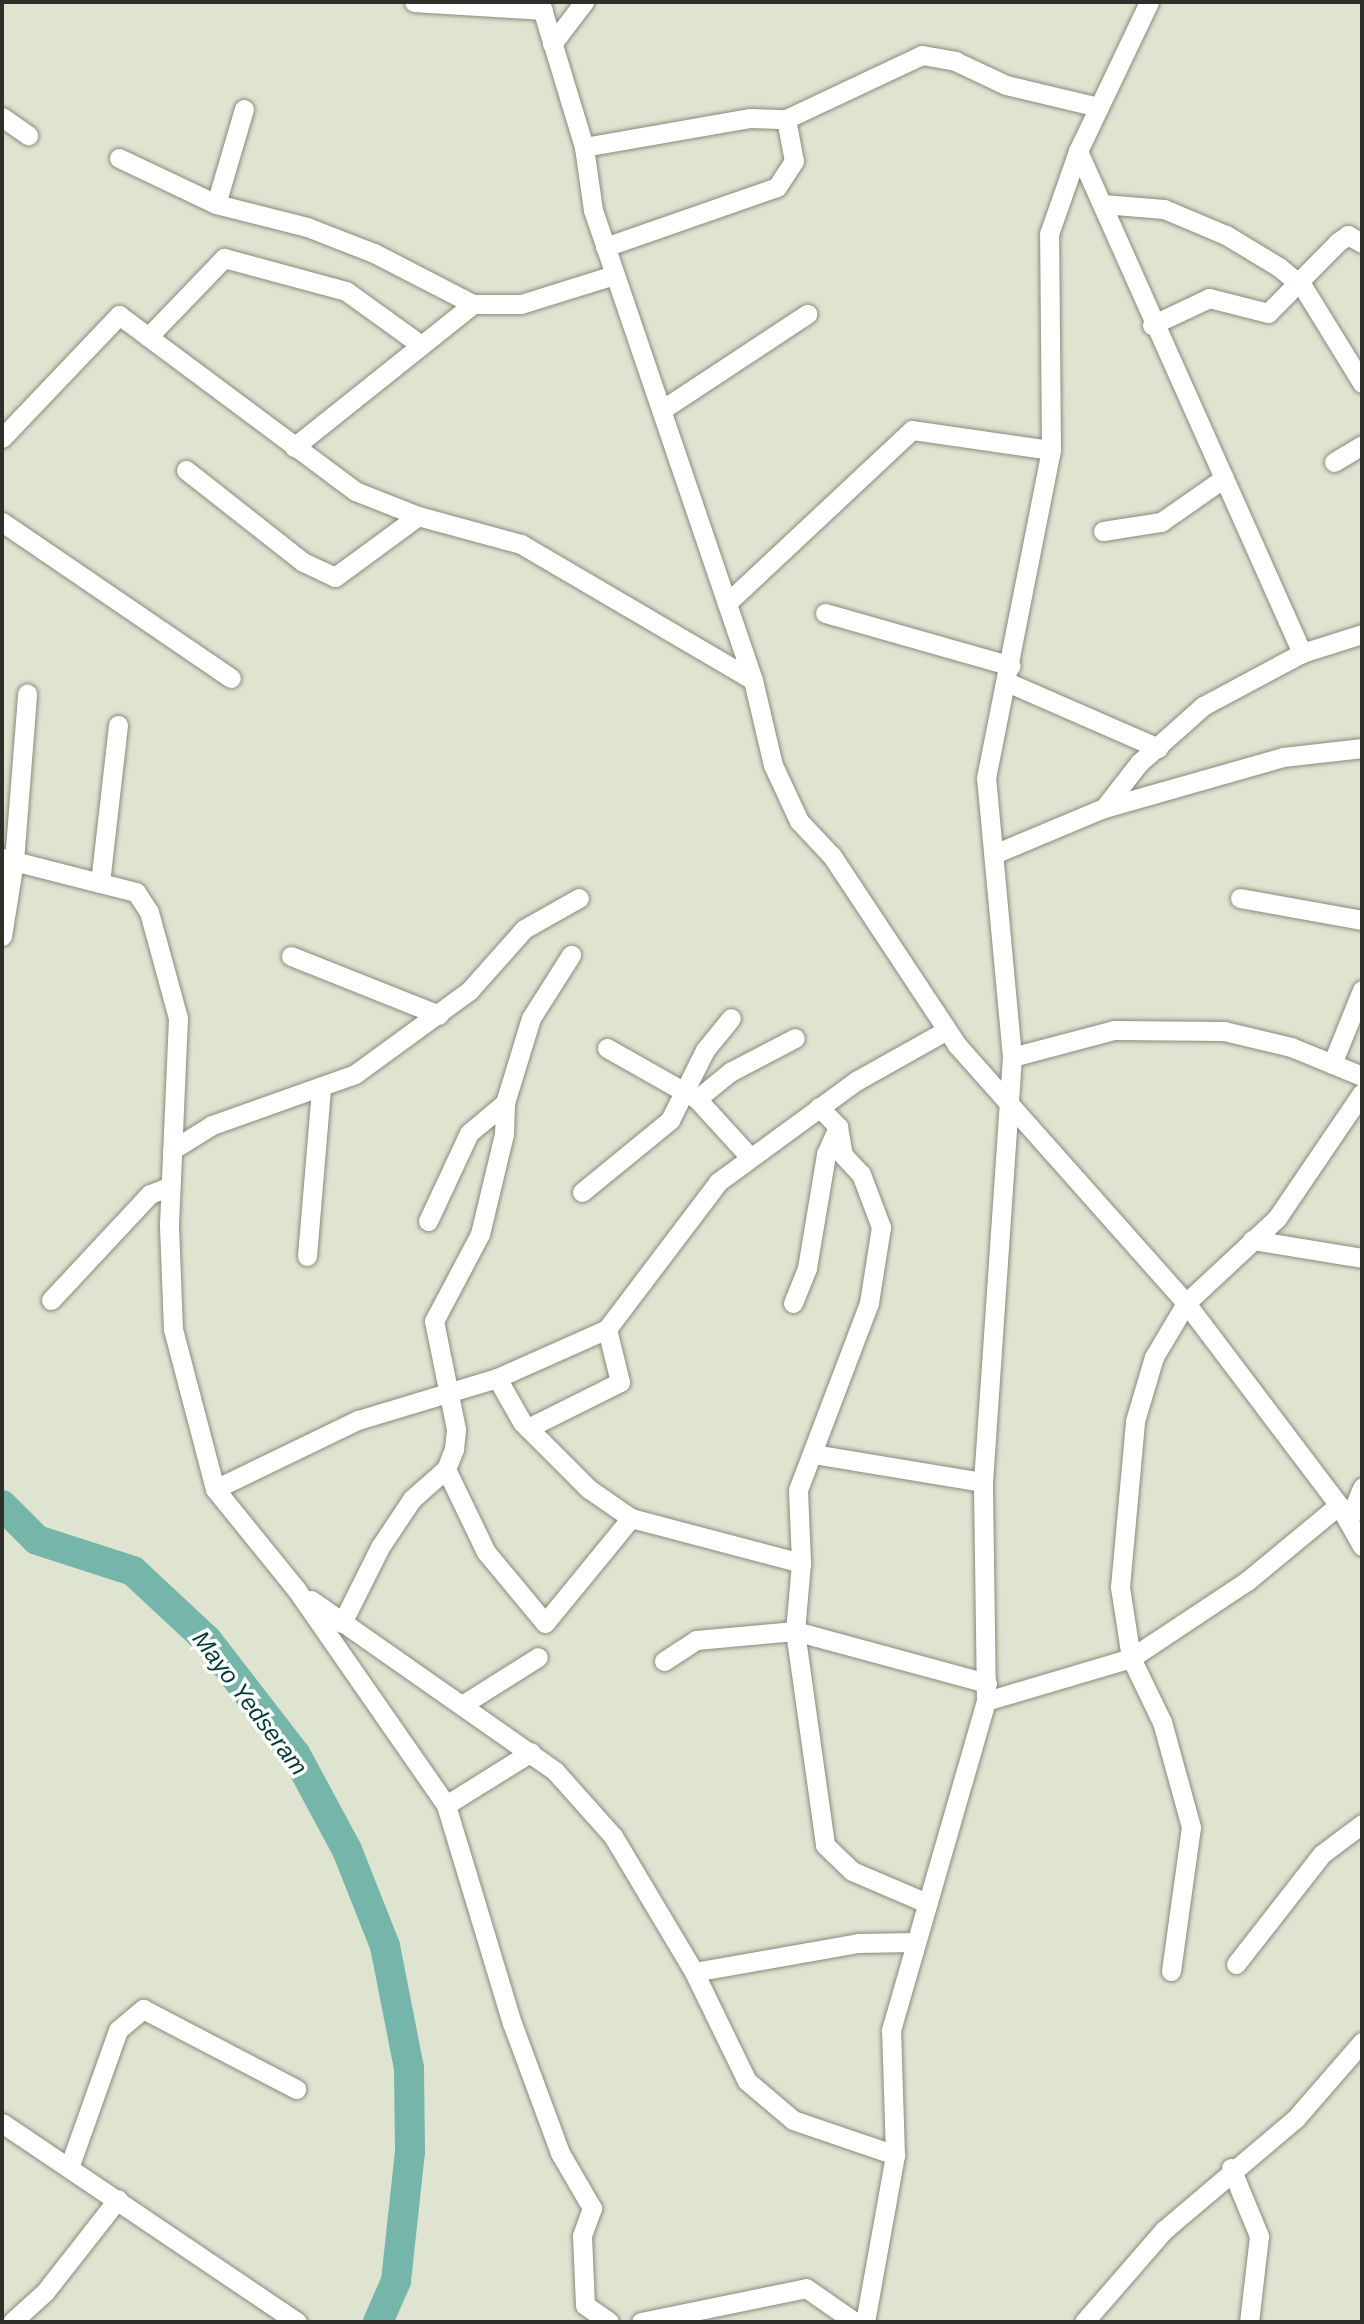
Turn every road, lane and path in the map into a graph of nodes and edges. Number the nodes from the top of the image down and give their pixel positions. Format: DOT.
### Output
graph roads {
  1 [pos="414,2"];
  2 [pos="584,2"];
  3 [pos="1149,2"];
  4 [pos="541,6"];
  5 [pos="552,44"];
  6 [pos="1098,107"];
  7 [pos="244,109"];
  8 [pos="2,117"];
  9 [pos="786,119"];
  10 [pos="28,135"];
  11 [pos="584,148"];
  12 [pos="1078,151"];
  13 [pos="119,158"];
  14 [pos="216,204"];
  15 [pos="1103,204"];
  16 [pos="1362,243"];
  17 [pos="605,247"];
  18 [pos="614,275"];
  19 [pos="1296,281"];
  20 [pos="473,304"];
  21 [pos="807,314"];
  22 [pos="1152,325"];
  23 [pos="148,337"];
  24 [pos="421,345"];
  25 [pos="1362,383"];
  26 [pos="663,409"];
  27 [pos="2,438"];
  28 [pos="1362,445"];
  29 [pos="294,447"];
  30 [pos="1051,450"];
  31 [pos="1334,461"];
  32 [pos="187,470"];
  33 [pos="1224,478"];
  34 [pos="418,516"];
  35 [pos="2,522"];
  36 [pos="1102,531"];
  37 [pos="727,603"];
  38 [pos="825,613"];
  39 [pos="1362,634"];
  40 [pos="1302,653"];
  41 [pos="1009,674"];
  42 [pos="231,678"];
  43 [pos="753,680"];
  44 [pos="27,694"];
  45 [pos="118,725"];
  46 [pos="1158,748"];
  47 [pos="1362,748"];
  48 [pos="1104,808"];
  49 [pos="994,854"];
  50 [pos="8,860"];
  51 [pos="100,883"];
  52 [pos="579,898"];
  53 [pos="1240,898"];
  54 [pos="1362,920"];
  55 [pos="2,936"];
  56 [pos="571,955"];
  57 [pos="290,956"];
  58 [pos="1362,990"];
  59 [pos="439,1015"];
  60 [pos="731,1018"];
  61 [pos="947,1030"];
  62 [pos="795,1038"];
  63 [pos="607,1048"];
  64 [pos="1012,1057"];
  65 [pos="1332,1064"];
  66 [pos="1362,1076"];
  67 [pos="321,1089"];
  68 [pos="1362,1093"];
  69 [pos="692,1096"];
  70 [pos="1006,1097"];
  71 [pos="505,1102"];
  72 [pos="820,1107"];
  73 [pos="838,1127"];
  74 [pos="172,1150"];
  75 [pos="750,1157"];
  76 [pos="171,1186"];
  77 [pos="582,1192"];
  78 [pos="428,1220"];
  79 [pos="1252,1240"];
  80 [pos="307,1256"];
  81 [pos="1362,1258"];
  82 [pos="51,1300"];
  83 [pos="793,1303"];
  84 [pos="1186,1303"];
  85 [pos="607,1329"];
  86 [pos="497,1378"];
  87 [pos="449,1389"];
  88 [pos="528,1428"];
  89 [pos="813,1454"];
  90 [pos="446,1469"];
  91 [pos="983,1482"];
  92 [pos="1362,1488"];
  93 [pos="215,1489"];
  94 [pos="1344,1513"];
  95 [pos="631,1518"];
  96 [pos="1362,1546"];
  97 [pos="801,1563"];
  98 [pos="296,1589"];
  99 [pos="342,1623"];
  100 [pos="795,1631"];
  101 [pos="538,1657"];
  102 [pos="1131,1658"];
  103 [pos="664,1661"];
  104 [pos="987,1692"];
  105 [pos="465,1703"];
  106 [pos="531,1752"];
  107 [pos="446,1805"];
  108 [pos="1362,1824"];
  109 [pos="927,1903"];
  110 [pos="914,1942"];
  111 [pos="1236,1964"];
  112 [pos="1171,1971"];
  113 [pos="694,1972"];
  114 [pos="1362,2042"];
  115 [pos="296,2089"];
  116 [pos="2,2123"];
  117 [pos="895,2155"];
  118 [pos="70,2165"];
  119 [pos="1231,2168"];
  120 [pos="118,2199"];
  121 [pos="12,2322"];
  122 [pos="297,2322"];
  123 [pos="609,2322"];
  124 [pos="641,2322"];
  125 [pos="855,2322"];
  126 [pos="865,2322"];
  127 [pos="1084,2322"];
  128 [pos="1249,2322"];
  1 -- 4 [label="street"];
  2 -- 5 [label="street"];
  3 -- 6 [label="street"];
  4 -- 5 [label="street"];
  5 -- 11 [label="street"];
  6 -- 9 [label="street"];
  6 -- 12 [label="street"];
  7 -- 14 [label="street"];
  8 -- 10 [label="street"];
  9 -- 11 [label="street"];
  9 -- 17 [label="street"];
  11 -- 17 [label="street"];
  12 -- 15 [label="street"];
  12 -- 30 [label="street"];
  13 -- 14 [label="street"];
  14 -- 20 [label="street"];
  15 -- 19 [label="street"];
  15 -- 22 [label="street"];
  16 -- 19 [label="street"];
  17 -- 18 [label="street"];
  18 -- 20 [label="street"];
  18 -- 26 [label="street"];
  19 -- 22 [label="street"];
  19 -- 25 [label="street"];
  20 -- 24 [label="street"];
  21 -- 26 [label="street"];
  22 -- 33 [label="street"];
  23 -- 24 [label="street"];
  23 -- 27 [label="street"];
  23 -- 29 [label="street"];
  24 -- 29 [label="street"];
  26 -- 37 [label="street"];
  28 -- 31 [label="street"];
  29 -- 34 [label="street"];
  30 -- 37 [label="street"];
  30 -- 41 [label="street"];
  32 -- 34 [label="street"];
  33 -- 36 [label="street"];
  33 -- 40 [label="street"];
  34 -- 43 [label="street"];
  35 -- 42 [label="street"];
  37 -- 43 [label="street"];
  38 -- 41 [label="street"];
  39 -- 40 [label="street"];
  40 -- 46 [label="street"];
  41 -- 46 [label="street"];
  41 -- 49 [label="street"];
  43 -- 61 [label="street"];
  44 -- 50 [label="street"];
  45 -- 51 [label="street"];
  46 -- 48 [label="street"];
  47 -- 48 [label="street"];
  48 -- 49 [label="street"];
  49 -- 64 [label="street"];
  50 -- 51 [label="street"];
  50 -- 55 [label="street"];
  51 -- 74 [label="street"];
  52 -- 59 [label="street"];
  53 -- 54 [label="street"];
  56 -- 71 [label="street"];
  57 -- 59 [label="street"];
  58 -- 65 [label="street"];
  59 -- 67 [label="street"];
  60 -- 69 [label="street"];
  61 -- 70 [label="street"];
  61 -- 72 [label="street"];
  62 -- 69 [label="street"];
  63 -- 69 [label="street"];
  64 -- 65 [label="street"];
  64 -- 70 [label="street"];
  65 -- 66 [label="street"];
  67 -- 74 [label="street"];
  67 -- 80 [label="street"];
  68 -- 79 [label="street"];
  69 -- 75 [label="street"];
  69 -- 77 [label="street"];
  70 -- 84 [label="street"];
  70 -- 91 [label="street"];
  71 -- 78 [label="street"];
  71 -- 87 [label="street"];
  72 -- 73 [label="street"];
  72 -- 75 [label="street"];
  73 -- 83 [label="street"];
  73 -- 89 [label="street"];
  74 -- 76 [label="street"];
  75 -- 85 [label="street"];
  76 -- 82 [label="street"];
  76 -- 93 [label="street"];
  79 -- 81 [label="street"];
  79 -- 84 [label="street"];
  84 -- 94 [label="street"];
  84 -- 102 [label="street"];
  85 -- 86 [label="street"];
  85 -- 88 [label="street"];
  86 -- 87 [label="street"];
  86 -- 88 [label="street"];
  87 -- 90 [label="street"];
  87 -- 93 [label="street"];
  88 -- 95 [label="street"];
  89 -- 91 [label="street"];
  89 -- 97 [label="street"];
  90 -- 95 [label="street"];
  90 -- 99 [label="street"];
  91 -- 104 [label="street"];
  92 -- 94 [label="street"];
  93 -- 98 [label="street"];
  94 -- 96 [label="street"];
  94 -- 102 [label="street"];
  95 -- 97 [label="street"];
  97 -- 100 [label="street"];
  98 -- 99 [label="street"];
  98 -- 107 [label="street"];
  99 -- 105 [label="street"];
  100 -- 103 [label="street"];
  100 -- 104 [label="street"];
  100 -- 109 [label="street"];
  101 -- 105 [label="street"];
  102 -- 104 [label="street"];
  102 -- 112 [label="street"];
  104 -- 109 [label="street"];
  105 -- 106 [label="street"];
  106 -- 107 [label="street"];
  106 -- 113 [label="street"];
  107 -- 123 [label="street"];
  108 -- 111 [label="street"];
  109 -- 110 [label="street"];
  110 -- 113 [label="street"];
  110 -- 117 [label="street"];
  113 -- 117 [label="street"];
  114 -- 119 [label="street"];
  115 -- 118 [label="street"];
  116 -- 118 [label="street"];
  117 -- 126 [label="street"];
  118 -- 120 [label="street"];
  119 -- 127 [label="street"];
  119 -- 128 [label="street"];
  120 -- 121 [label="street"];
  120 -- 122 [label="street"];
  124 -- 125 [label="street"];
}
